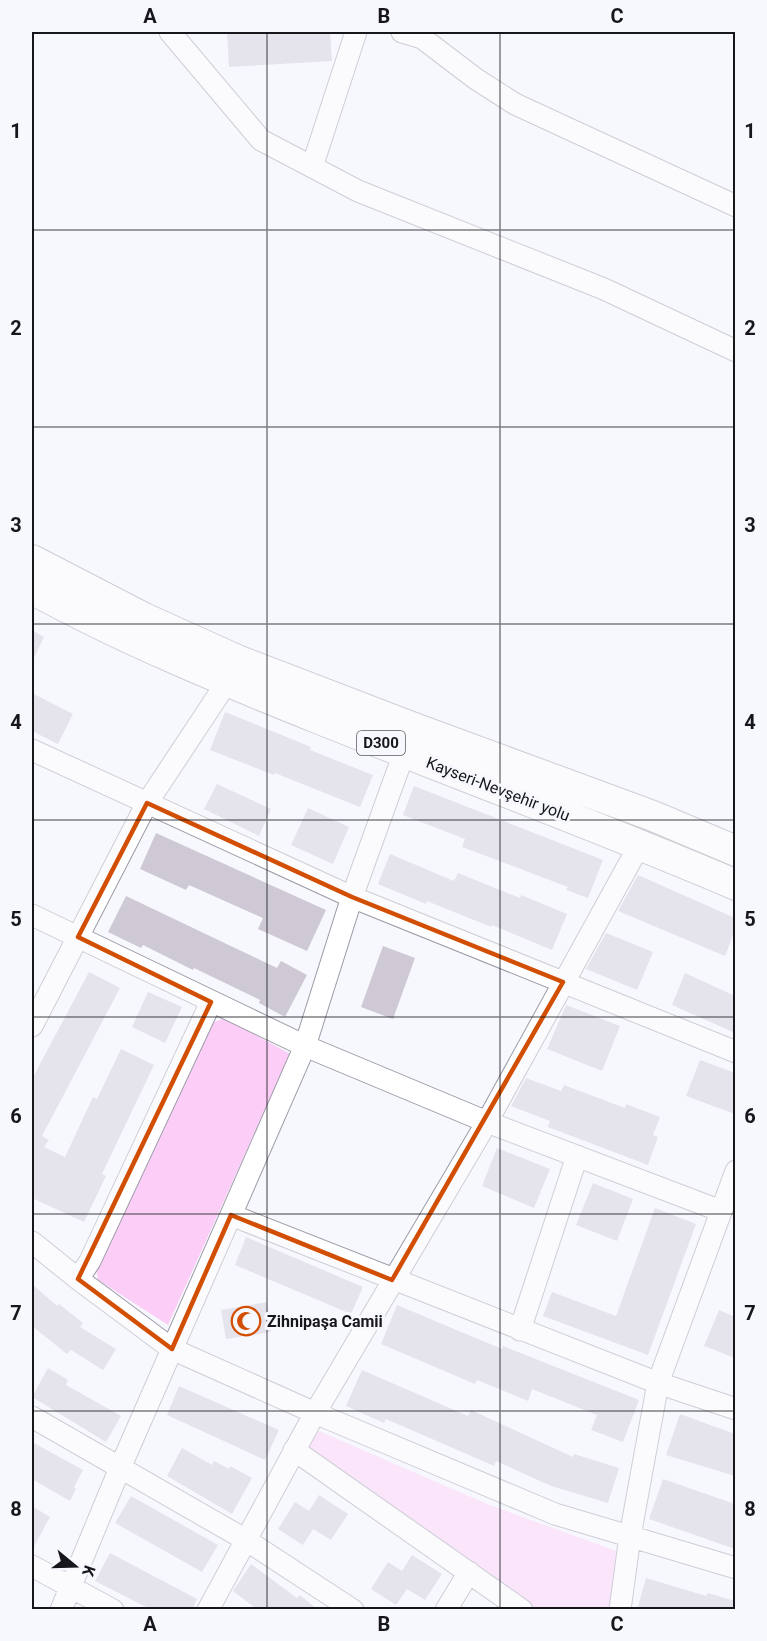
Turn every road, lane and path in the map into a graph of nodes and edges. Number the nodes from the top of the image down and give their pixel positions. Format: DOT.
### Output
graph roads {
  1 [pos="356,32"];
  2 [pos="402,32"];
  3 [pos="178,33"];
  4 [pos="312,167"];
  5 [pos="735,206"];
  6 [pos="735,351"];
  7 [pos="32,560"];
  8 [pos="32,589"];
  9 [pos="227,682"];
  10 [pos="32,750"];
  11 [pos="404,753"];
  12 [pos="147,803"];
  13 [pos="640,844"];
  14 [pos="735,851"];
  15 [pos="735,885"];
  16 [pos="352,897"];
  17 [pos="32,915"];
  18 [pos="78,937"];
  19 [pos="563,982"];
  20 [pos="211,1002"];
  21 [pos="32,1026"];
  22 [pos="305,1046"];
  23 [pos="735,1052"];
  24 [pos="487,1122"];
  25 [pos="577,1156"];
  26 [pos="735,1171"];
  27 [pos="721,1211"];
  28 [pos="231,1215"];
  29 [pos="32,1242"];
  30 [pos="78,1279"];
  31 [pos="392,1280"];
  32 [pos="520,1330"];
  33 [pos="172,1349"];
  34 [pos="658,1383"];
  35 [pos="735,1409"];
  36 [pos="315,1413"];
  37 [pos="32,1417"];
  38 [pos="294,1450"];
  39 [pos="120,1468"];
  40 [pos="630,1536"];
  41 [pos="246,1540"];
  42 [pos="32,1566"];
  43 [pos="735,1568"];
  44 [pos="469,1572"];
  45 [pos="70,1587"];
  46 [pos="61,1610"];
  47 [pos="113,1610"];
  48 [pos="208,1610"];
  49 [pos="353,1610"];
  50 [pos="446,1610"];
  51 [pos="522,1610"];
  52 [pos="620,1610"];
  1 -- 4 [label="street"];
  2 -- 5 [label="street"];
  3 -- 4 [label="street"];
  4 -- 6 [label="street"];
  7 -- 14 [label="highway, Kayseri-Nevşehir yolu / D300"];
  8 -- 9 [label="highway, Kayseri-Nevşehir yolu / D300"];
  9 -- 11 [label="highway, Kayseri-Nevşehir yolu / D300"];
  9 -- 12 [label="street"];
  10 -- 12 [label="street"];
  11 -- 13 [label="highway, Kayseri-Nevşehir yolu / D300"];
  11 -- 16 [label="street"];
  12 -- 16 [label="street"];
  12 -- 18 [label="street"];
  13 -- 15 [label="highway, Kayseri-Nevşehir yolu / D300"];
  13 -- 19 [label="street"];
  16 -- 19 [label="street"];
  16 -- 22 [label="street"];
  17 -- 18 [label="street"];
  18 -- 20 [label="street"];
  18 -- 21 [label="street"];
  19 -- 23 [label="street"];
  19 -- 24 [label="street"];
  20 -- 22 [label="street"];
  20 -- 30 [label="street"];
  22 -- 24 [label="street"];
  22 -- 28 [label="street"];
  24 -- 25 [label="street"];
  24 -- 31 [label="street"];
  25 -- 27 [label="street"];
  25 -- 32 [label="street"];
  26 -- 27 [label="street"];
  27 -- 34 [label="street"];
  28 -- 31 [label="street"];
  28 -- 33 [label="street"];
  29 -- 30 [label="street"];
  30 -- 33 [label="street"];
  31 -- 32 [label="street"];
  31 -- 36 [label="street"];
  32 -- 34 [label="street"];
  33 -- 36 [label="street"];
  33 -- 39 [label="street"];
  34 -- 35 [label="street"];
  34 -- 40 [label="street"];
  36 -- 38 [label="street"];
  36 -- 40 [label="street"];
  37 -- 39 [label="street"];
  38 -- 41 [label="street"];
  38 -- 44 [label="street"];
  39 -- 41 [label="street"];
  39 -- 45 [label="street"];
  40 -- 43 [label="street"];
  40 -- 52 [label="street"];
  41 -- 48 [label="street"];
  41 -- 49 [label="street"];
  42 -- 45 [label="street"];
  44 -- 50 [label="street"];
  44 -- 51 [label="street"];
  45 -- 46 [label="street"];
  45 -- 47 [label="street"];
}
